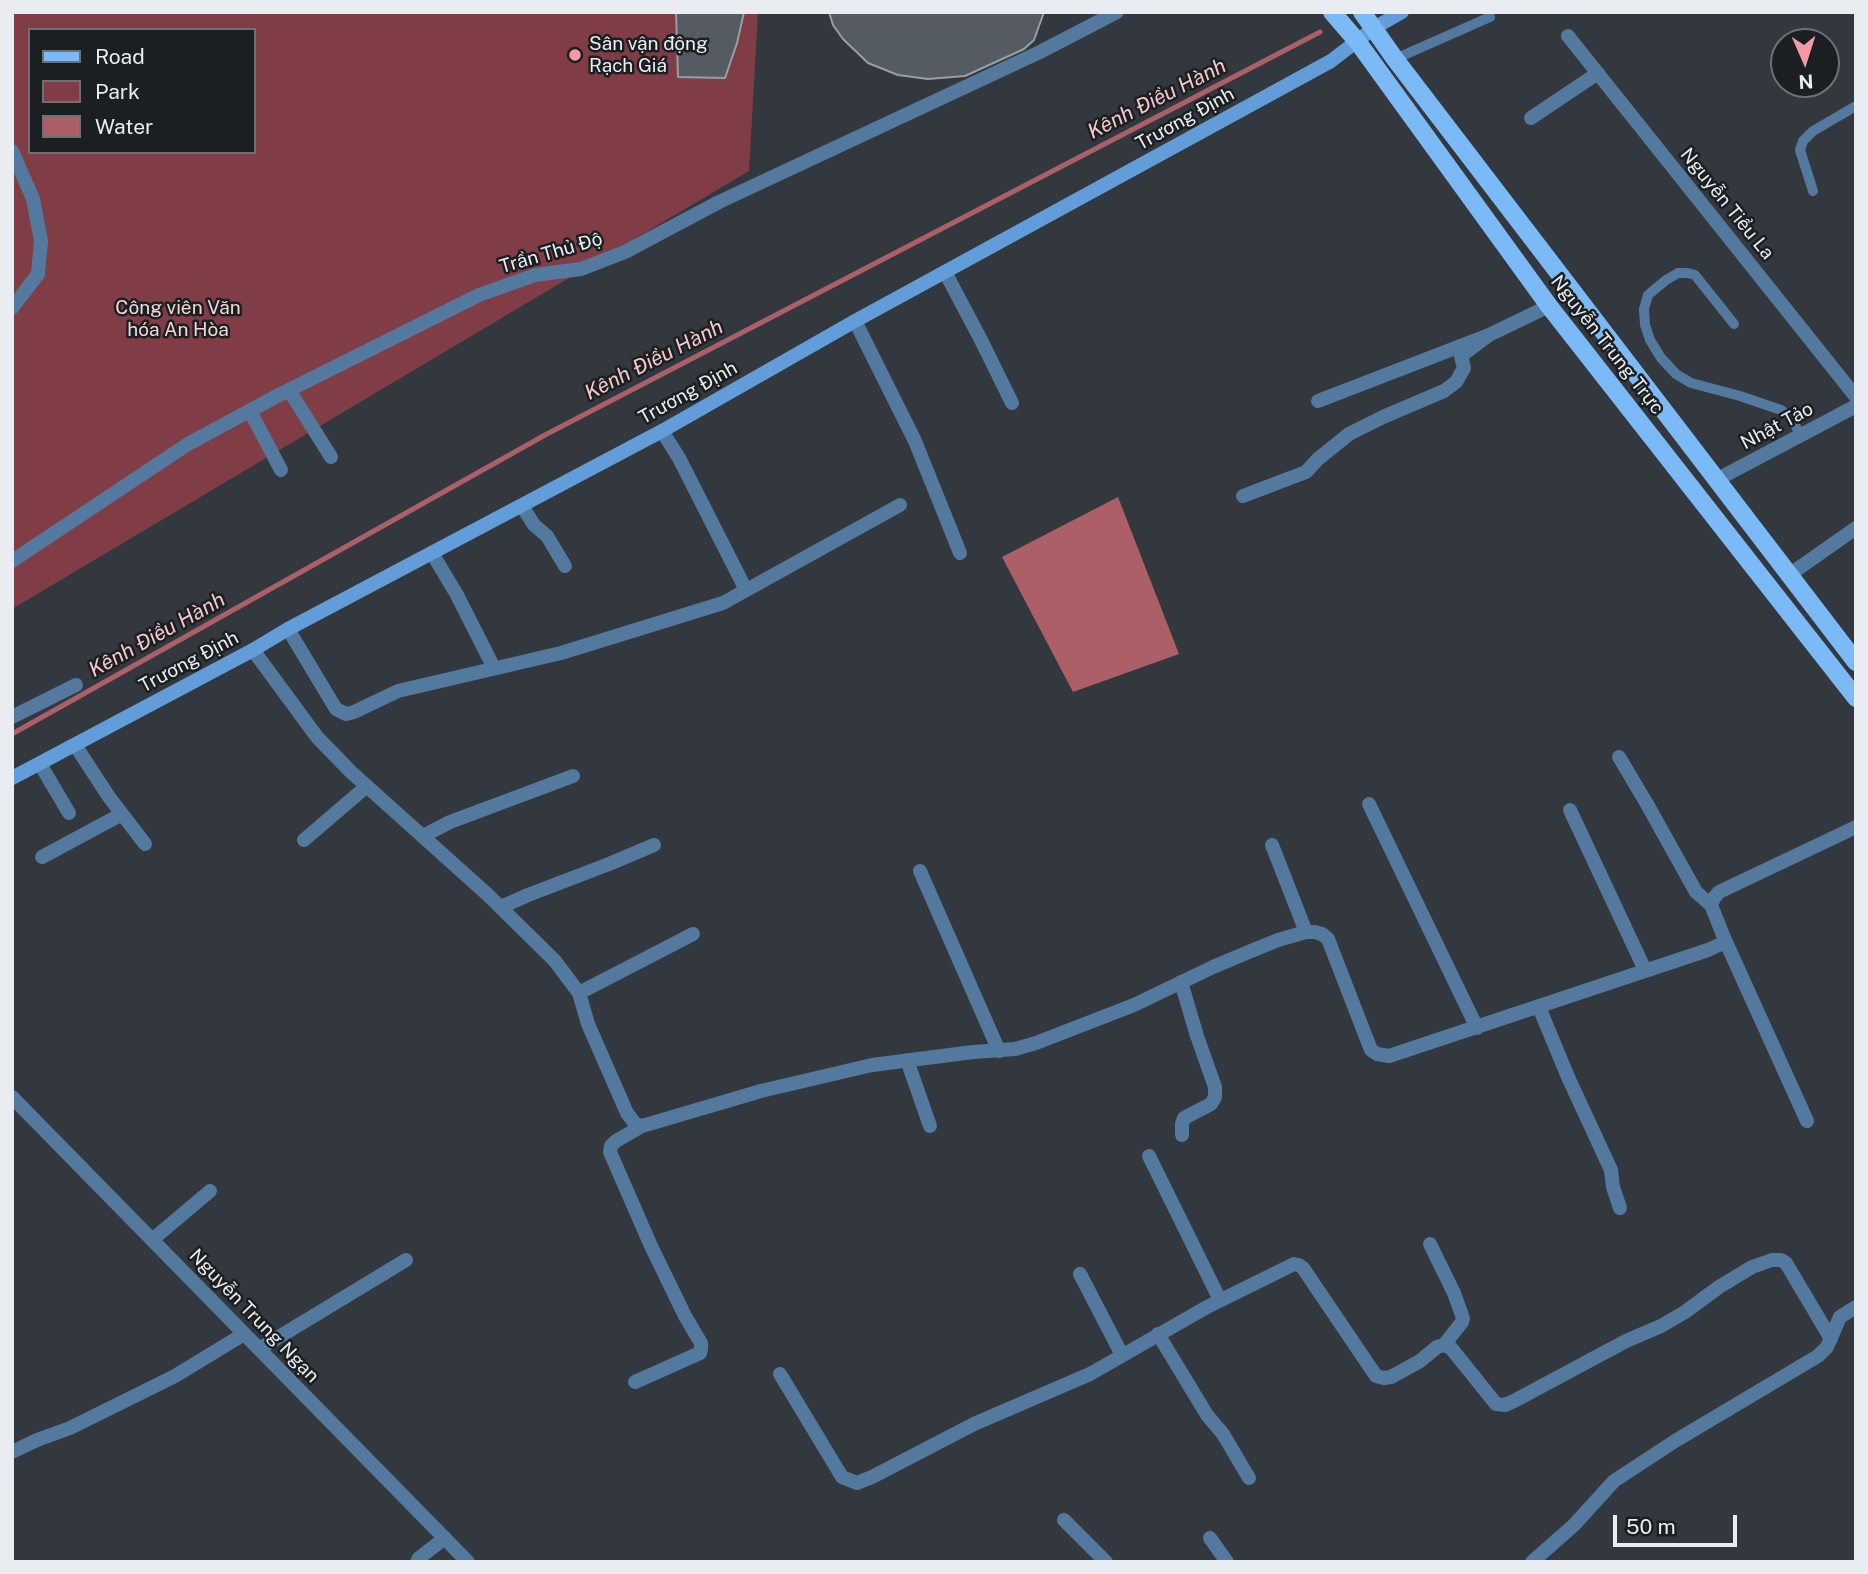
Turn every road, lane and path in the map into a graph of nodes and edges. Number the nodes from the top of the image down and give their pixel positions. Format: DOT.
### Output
graph roads {
  1 [pos="1117,12"];
  2 [pos="1362,12"];
  3 [pos="1402,12"];
  4 [pos="1335,13"];
  5 [pos="1490,18"];
  6 [pos="1374,28"];
  7 [pos="1568,36"];
  8 [pos="1357,40"];
  9 [pos="1395,59"];
  10 [pos="1598,73"];
  11 [pos="1856,106"];
  12 [pos="1531,118"];
  13 [pos="12,150"];
  14 [pos="1813,191"];
  15 [pos="945,272"];
  16 [pos="1549,306"];
  17 [pos="12,308"];
  18 [pos="855,320"];
  19 [pos="1734,324"];
  20 [pos="1489,335"];
  21 [pos="289,390"];
  22 [pos="1856,397"];
  23 [pos="1318,401"];
  24 [pos="1012,403"];
  25 [pos="1856,406"];
  26 [pos="250,411"];
  27 [pos="662,431"];
  28 [pos="1801,435"];
  29 [pos="331,457"];
  30 [pos="281,470"];
  31 [pos="1716,480"];
  32 [pos="1695,494"];
  33 [pos="1243,496"];
  34 [pos="900,505"];
  35 [pos="522,506"];
  36 [pos="1856,528"];
  37 [pos="960,553"];
  38 [pos="432,554"];
  39 [pos="12,561"];
  40 [pos="565,566"];
  41 [pos="1789,575"];
  42 [pos="746,590"];
  43 [pos="288,629"];
  44 [pos="253,650"];
  45 [pos="1856,662"];
  46 [pos="494,668"];
  47 [pos="76,685"];
  48 [pos="1856,698"];
  49 [pos="12,717"];
  50 [pos="75,745"];
  51 [pos="1619,757"];
  52 [pos="40,764"];
  53 [pos="573,776"];
  54 [pos="12,778"];
  55 [pos="367,786"];
  56 [pos="1369,804"];
  57 [pos="1570,810"];
  58 [pos="69,813"];
  59 [pos="122,814"];
  60 [pos="1856,827"];
  61 [pos="422,836"];
  62 [pos="304,840"];
  63 [pos="145,844"];
  64 [pos="654,845"];
  65 [pos="1272,845"];
  66 [pos="42,858"];
  67 [pos="920,871"];
  68 [pos="1711,905"];
  69 [pos="501,907"];
  70 [pos="1306,932"];
  71 [pos="693,934"];
  72 [pos="1725,940"];
  73 [pos="1645,970"];
  74 [pos="1181,982"];
  75 [pos="579,993"];
  76 [pos="1539,1007"];
  77 [pos="1477,1028"];
  78 [pos="999,1051"];
  79 [pos="907,1060"];
  80 [pos="12,1097"];
  81 [pos="1807,1121"];
  82 [pos="642,1126"];
  83 [pos="930,1126"];
  84 [pos="1182,1135"];
  85 [pos="1149,1156"];
  86 [pos="210,1191"];
  87 [pos="1620,1208"];
  88 [pos="152,1240"];
  89 [pos="1430,1244"];
  90 [pos="406,1260"];
  91 [pos="1080,1274"];
  92 [pos="1220,1300"];
  93 [pos="1856,1307"];
  94 [pos="244,1334"];
  95 [pos="1158,1334"];
  96 [pos="1831,1339"];
  97 [pos="1444,1345"];
  98 [pos="259,1349"];
  99 [pos="1122,1355"];
  100 [pos="780,1374"];
  101 [pos="635,1382"];
  102 [pos="12,1452"];
  103 [pos="1249,1478"];
  104 [pos="1064,1520"];
  105 [pos="445,1538"];
  106 [pos="1210,1538"];
  107 [pos="417,1562"];
  108 [pos="468,1562"];
  109 [pos="1106,1562"];
  110 [pos="1227,1562"];
  111 [pos="1532,1562"];
  1 -- 21 [label="street, Trần Thủ Độ"];
  2 -- 6 [label="main road, Nguyễn Trung Trực"];
  3 -- 6 [label="street, Trương Định"];
  4 -- 8 [label="main road, Nguyễn Trung Trực"];
  5 -- 9 [label="lane"];
  6 -- 8 [label="street, Trương Định"];
  6 -- 9 [label="main road, Nguyễn Trung Trực"];
  7 -- 10 [label="street, Nguyễn Tiểu La"];
  8 -- 15 [label="street, Trương Định"];
  8 -- 16 [label="main road, Nguyễn Trung Trực"];
  9 -- 31 [label="main road, Nguyễn Trung Trực"];
  10 -- 12 [label="street"];
  10 -- 22 [label="street, Nguyễn Tiểu La"];
  11 -- 14 [label="lane"];
  13 -- 17 [label="street"];
  15 -- 18 [label="street, Trương Định"];
  15 -- 24 [label="street"];
  16 -- 20 [label="street"];
  16 -- 32 [label="main road, Nguyễn Trung Trực"];
  18 -- 27 [label="street, Trương Định"];
  18 -- 37 [label="street"];
  19 -- 28 [label="lane"];
  20 -- 23 [label="street"];
  20 -- 33 [label="street"];
  21 -- 26 [label="street, Trần Thủ Độ"];
  21 -- 29 [label="street"];
  25 -- 28 [label="street, Nhật Tảo"];
  26 -- 30 [label="street"];
  26 -- 39 [label="street, Trần Thủ Độ"];
  27 -- 35 [label="street, Trương Định"];
  27 -- 42 [label="street"];
  28 -- 31 [label="street, Nhật Tảo"];
  31 -- 32 [label="main road"];
  31 -- 41 [label="main road, Nguyễn Trung Trực"];
  32 -- 48 [label="main road, Nguyễn Trung Trực"];
  34 -- 42 [label="street"];
  35 -- 38 [label="street, Trương Định"];
  35 -- 40 [label="street"];
  36 -- 41 [label="street"];
  38 -- 43 [label="street, Trương Định"];
  38 -- 46 [label="street"];
  41 -- 45 [label="main road, Nguyễn Trung Trực"];
  42 -- 46 [label="street"];
  43 -- 44 [label="street, Trương Định"];
  43 -- 46 [label="street"];
  44 -- 50 [label="street, Trương Định"];
  44 -- 55 [label="street"];
  47 -- 49 [label="street"];
  50 -- 52 [label="street, Trương Định"];
  50 -- 59 [label="street"];
  51 -- 68 [label="street"];
  52 -- 54 [label="street, Trương Định"];
  52 -- 58 [label="street"];
  53 -- 61 [label="street"];
  55 -- 61 [label="street"];
  55 -- 62 [label="street"];
  56 -- 77 [label="street"];
  57 -- 73 [label="street"];
  59 -- 63 [label="street"];
  59 -- 66 [label="street"];
  60 -- 68 [label="street"];
  61 -- 69 [label="street"];
  64 -- 69 [label="street"];
  65 -- 70 [label="street"];
  67 -- 78 [label="street"];
  68 -- 72 [label="street"];
  69 -- 75 [label="street"];
  70 -- 74 [label="street"];
  70 -- 77 [label="street"];
  71 -- 75 [label="street"];
  72 -- 73 [label="street"];
  72 -- 81 [label="street"];
  73 -- 76 [label="street"];
  74 -- 78 [label="street"];
  74 -- 84 [label="street"];
  75 -- 82 [label="street"];
  76 -- 77 [label="street"];
  76 -- 87 [label="street"];
  78 -- 79 [label="street"];
  79 -- 82 [label="street"];
  79 -- 83 [label="street"];
  80 -- 88 [label="street, Nguyễn Trung Ngạn"];
  82 -- 101 [label="street"];
  85 -- 92 [label="street"];
  86 -- 88 [label="street"];
  88 -- 94 [label="street, Nguyễn Trung Ngạn"];
  89 -- 97 [label="street"];
  90 -- 98 [label="street"];
  91 -- 99 [label="street"];
  92 -- 95 [label="street"];
  92 -- 97 [label="street"];
  93 -- 96 [label="street"];
  94 -- 98 [label="street, Nguyễn Trung Ngạn"];
  94 -- 102 [label="street"];
  95 -- 99 [label="street"];
  95 -- 103 [label="street"];
  96 -- 97 [label="street"];
  96 -- 111 [label="street"];
  98 -- 105 [label="street, Nguyễn Trung Ngạn"];
  99 -- 100 [label="street"];
  104 -- 109 [label="street"];
  105 -- 107 [label="street"];
  105 -- 108 [label="street, Nguyễn Trung Ngạn"];
  106 -- 110 [label="street"];
}
